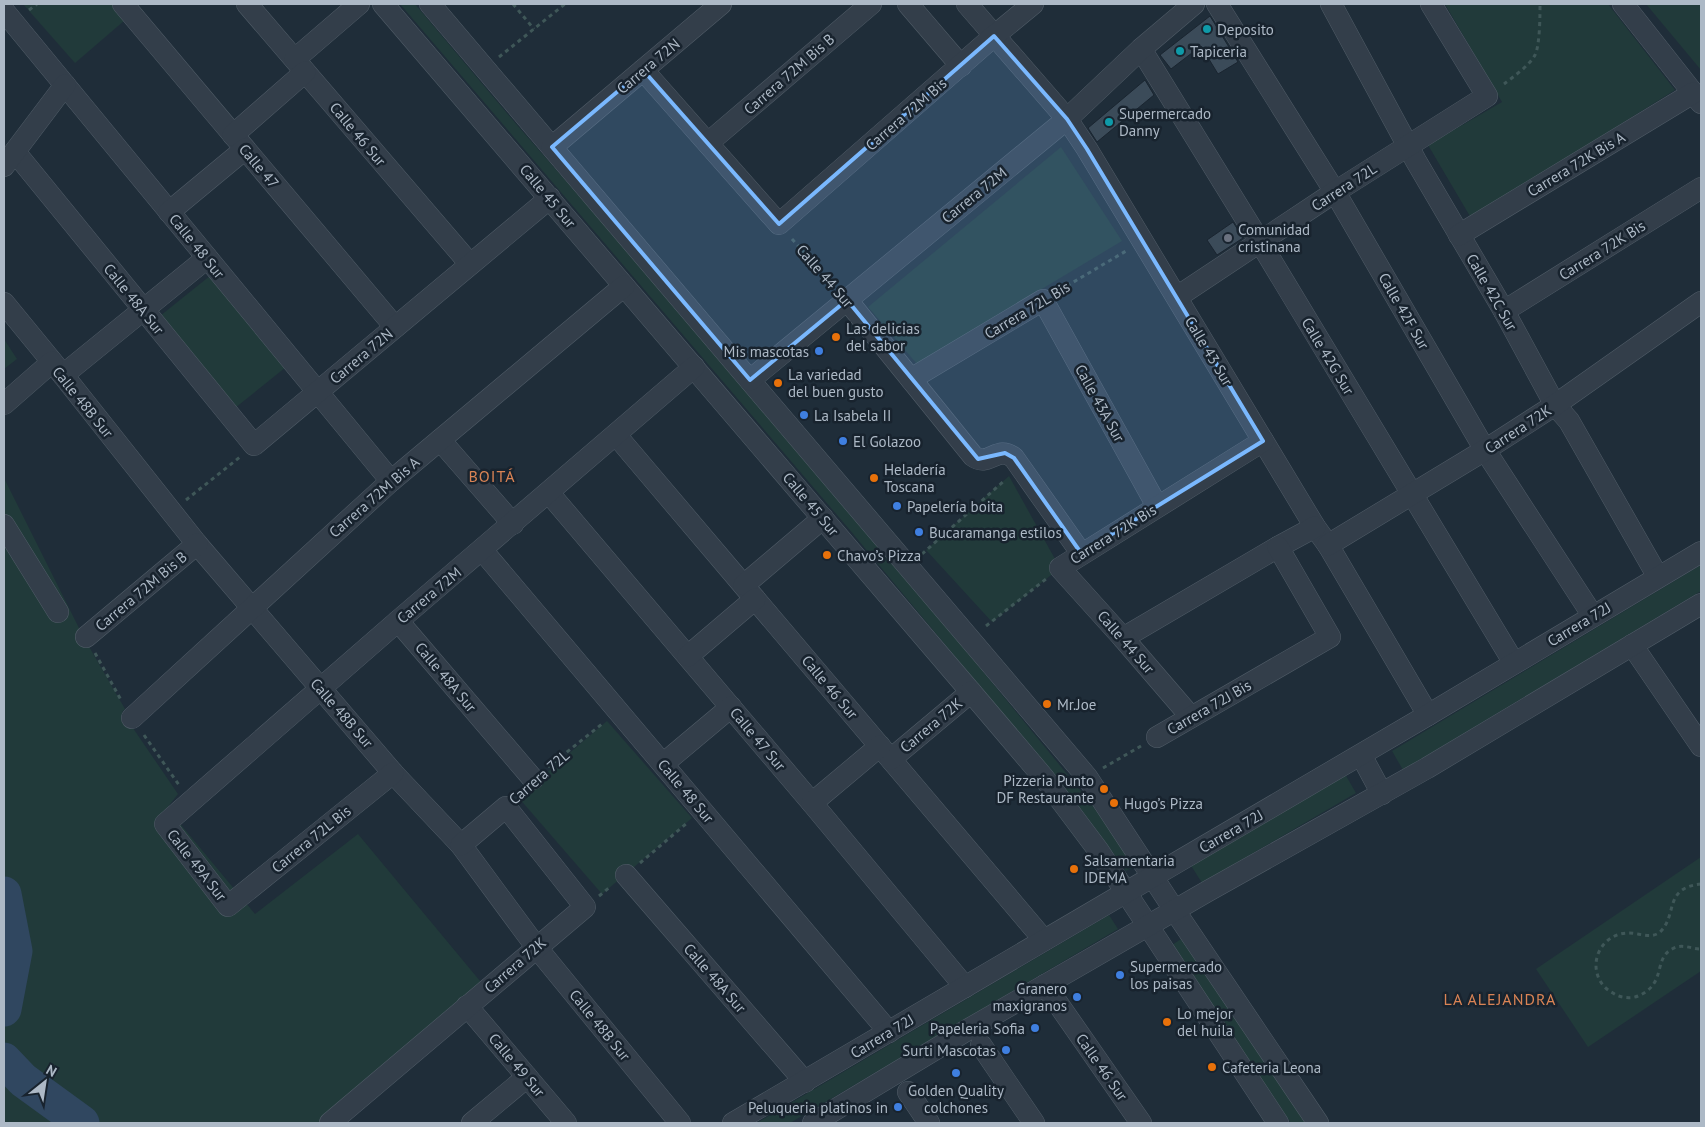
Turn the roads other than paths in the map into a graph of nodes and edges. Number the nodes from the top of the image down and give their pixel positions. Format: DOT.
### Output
graph roads {
  1 [pos="123,4"];
  2 [pos="247,4"];
  3 [pos="359,4"];
  4 [pos="383,4"];
  5 [pos="430,4"];
  6 [pos="721,4"];
  7 [pos="871,4"];
  8 [pos="908,4"];
  9 [pos="967,4"];
  10 [pos="1033,4"];
  11 [pos="1194,4"];
  12 [pos="1217,4"];
  13 [pos="1331,4"];
  14 [pos="1431,4"];
  15 [pos="1623,4"];
  16 [pos="4,11"];
  17 [pos="994,36"];
  18 [pos="1141,49"];
  19 [pos="300,66"];
  20 [pos="961,66"];
  21 [pos="643,70"];
  22 [pos="66,86"];
  23 [pos="1697,98"];
  24 [pos="1066,119"];
  25 [pos="239,142"];
  26 [pos="708,143"];
  27 [pos="1407,146"];
  28 [pos="552,147"];
  29 [pos="9,159"];
  30 [pos="1701,188"];
  31 [pos="1335,192"];
  32 [pos="550,198"];
  33 [pos="169,212"];
  34 [pos="1459,235"];
  35 [pos="1260,242"];
  36 [pos="207,258"];
  37 [pos="470,264"];
  38 [pos="624,286"];
  39 [pos="1177,297"];
  40 [pos="846,300"];
  41 [pos="1043,300"];
  42 [pos="1701,302"];
  43 [pos="4,303"];
  44 [pos="144,310"];
  45 [pos="1504,311"];
  46 [pos="395,327"];
  47 [pos="694,367"];
  48 [pos="57,369"];
  49 [pos="911,379"];
  50 [pos="750,380"];
  51 [pos="318,392"];
  52 [pos="4,404"];
  53 [pos="1555,405"];
  54 [pos="616,434"];
  55 [pos="440,440"];
  56 [pos="1263,441"];
  57 [pos="254,445"];
  58 [pos="1485,450"];
  59 [pos="391,481"];
  60 [pos="549,492"];
  61 [pos="1411,494"];
  62 [pos="1157,506"];
  63 [pos="823,518"];
  64 [pos="513,524"];
  65 [pos="4,525"];
  66 [pos="1315,527"];
  67 [pos="197,544"];
  68 [pos="1328,545"];
  69 [pos="1278,546"];
  70 [pos="482,550"];
  71 [pos="1701,552"];
  72 [pos="1081,553"];
  73 [pos="1060,568"];
  74 [pos="1658,577"];
  75 [pos="750,592"];
  76 [pos="1701,604"];
  77 [pos="251,608"];
  78 [pos="58,612"];
  79 [pos="1593,616"];
  80 [pos="398,621"];
  81 [pos="86,638"];
  82 [pos="1124,638"];
  83 [pos="1632,645"];
  84 [pos="688,656"];
  85 [pos="1514,663"];
  86 [pos="322,688"];
  87 [pos="971,692"];
  88 [pos="731,707"];
  89 [pos="1428,715"];
  90 [pos="1192,717"];
  91 [pos="132,718"];
  92 [pos="1157,737"];
  93 [pos="1701,746"];
  94 [pos="886,753"];
  95 [pos="1360,754"];
  96 [pos="663,764"];
  97 [pos="393,773"];
  98 [pos="533,779"];
  99 [pos="1382,794"];
  100 [pos="812,803"];
  101 [pos="165,824"];
  102 [pos="461,845"];
  103 [pos="626,875"];
  104 [pos="1153,876"];
  105 [pos="1124,892"];
  106 [pos="228,906"];
  107 [pos="585,907"];
  108 [pos="1175,911"];
  109 [pos="1147,927"];
  110 [pos="1044,940"];
  111 [pos="537,948"];
  112 [pos="1045,985"];
  113 [pos="966,987"];
  114 [pos="467,1006"];
  115 [pos="889,1032"];
  116 [pos="980,1045"];
  117 [pos="527,1077"];
  118 [pos="804,1082"];
  119 [pos="908,1092"];
  120 [pos="330,1123"];
  121 [pos="472,1123"];
  122 [pos="566,1123"];
  123 [pos="680,1123"];
  124 [pos="733,1123"];
  125 [pos="813,1123"];
  126 [pos="929,1123"];
  127 [pos="1034,1123"];
  128 [pos="1141,1123"];
  129 [pos="1278,1123"];
  130 [pos="1318,1123"];
  1 -- 25 [label="street, Calle 47"];
  2 -- 19 [label="street, Calle 46 Sur"];
  3 -- 19 [label="street"];
  4 -- 32 [label="street, Calle 45 Sur"];
  5 -- 28 [label="street"];
  6 -- 21 [label="street, Carrera 72N"];
  7 -- 26 [label="street, Carrera 72M Bis B"];
  8 -- 20 [label="street"];
  9 -- 17 [label="street, Calle 43 Sur"];
  10 -- 17 [label="street, Carrera 72M Bis"];
  11 -- 18 [label="street, Carrera 72M"];
  12 -- 31 [label="street, Calle 42F Sur"];
  13 -- 27 [label="street, Calle 42C Sur"];
  14 -- 27 [label="street, Carrera 72L"];
  15 -- 23 [label="street"];
  16 -- 22 [label="street, Calle 48 Sur"];
  17 -- 20 [label="street, Carrera 72M Bis"];
  17 -- 24 [label="street, Calle 43 Sur"];
  18 -- 24 [label="street, Carrera 72M"];
  18 -- 35 [label="street, Calle 42G Sur"];
  19 -- 25 [label="street"];
  19 -- 37 [label="street, Calle 46 Sur"];
  20 -- 26 [label="street, Carrera 72M Bis"];
  21 -- 26 [label="street"];
  21 -- 28 [label="street, Carrera 72N"];
  22 -- 29 [label="street"];
  22 -- 33 [label="street, Calle 48 Sur"];
  23 -- 34 [label="street, Carrera 72K Bis A"];
  24 -- 39 [label="street, Calle 43 Sur"];
  24 -- 40 [label="street, Carrera 72M"];
  25 -- 33 [label="street"];
  25 -- 46 [label="street, Calle 47"];
  27 -- 31 [label="street, Carrera 72L"];
  27 -- 34 [label="street, Calle 42C Sur"];
  28 -- 50 [label="street"];
  29 -- 44 [label="street, Calle 48A Sur"];
  30 -- 45 [label="street, Carrera 72K Bis"];
  31 -- 35 [label="street, Carrera 72L"];
  31 -- 58 [label="street, Calle 42F Sur"];
  32 -- 37 [label="street, Carrera 72N"];
  32 -- 38 [label="street, Calle 45 Sur"];
  33 -- 36 [label="street, Calle 48 Sur"];
  34 -- 45 [label="street, Calle 42C Sur"];
  35 -- 39 [label="street, Carrera 72L"];
  35 -- 61 [label="street, Calle 42G Sur"];
  36 -- 44 [label="street"];
  36 -- 51 [label="street, Calle 48 Sur"];
  37 -- 46 [label="street, Carrera 72N"];
  38 -- 47 [label="street, Calle 45 Sur"];
  38 -- 55 [label="street, Carrera 72M Bis A"];
  39 -- 56 [label="street, Calle 43 Sur"];
  40 -- 49 [label="street, Calle 44 Sur"];
  40 -- 50 [label="street, Carrera 72M"];
  41 -- 49 [label="street, Carrera 72L Bis"];
  41 -- 62 [label="street, Calle 43A Sur"];
  42 -- 53 [label="street, Carrera 72K"];
  43 -- 48 [label="street, Calle 48B Sur"];
  44 -- 48 [label="street"];
  44 -- 57 [label="street, Calle 48A Sur"];
  45 -- 53 [label="street, Calle 42C Sur"];
  46 -- 51 [label="street, Carrera 72N"];
  47 -- 54 [label="street, Carrera 72M"];
  47 -- 63 [label="street, Calle 45 Sur"];
  48 -- 52 [label="street"];
  48 -- 67 [label="street, Calle 48B Sur"];
  49 -- 72 [label="street, Calle 44 Sur"];
  50 -- 104 [label="street"];
  51 -- 57 [label="street, Carrera 72N"];
  51 -- 59 [label="street, Calle 48 Sur"];
  53 -- 58 [label="street, Carrera 72K"];
  53 -- 74 [label="street, Calle 42C Sur"];
  54 -- 60 [label="street, Carrera 72M"];
  54 -- 75 [label="street, Calle 46 Sur"];
  55 -- 59 [label="street, Carrera 72M Bis A"];
  55 -- 64 [label="street"];
  56 -- 62 [label="street, Carrera 72K Bis"];
  56 -- 66 [label="street, Calle 43 Sur"];
  58 -- 61 [label="street, Carrera 72K"];
  58 -- 79 [label="street, Calle 42F Sur"];
  59 -- 77 [label="street, Carrera 72M Bis A"];
  60 -- 64 [label="street, Carrera 72M"];
  60 -- 84 [label="street, Calle 47 Sur"];
  61 -- 68 [label="street, Carrera 72K"];
  61 -- 85 [label="street, Calle 42G Sur"];
  62 -- 72 [label="street, Carrera 72K Bis"];
  63 -- 75 [label="street"];
  63 -- 87 [label="street, Calle 45 Sur"];
  64 -- 70 [label="street, Carrera 72M"];
  65 -- 78 [label="street"];
  66 -- 68 [label="street, Calle 43 Sur"];
  66 -- 69 [label="street"];
  67 -- 77 [label="street, Calle 48B Sur"];
  67 -- 81 [label="street, Carrera 72M Bis B"];
  68 -- 89 [label="street, Calle 43 Sur"];
  69 -- 82 [label="street"];
  69 -- 90 [label="street, Carrera 72J Bis"];
  70 -- 80 [label="street, Carrera 72M"];
  70 -- 96 [label="street, Calle 48 Sur"];
  71 -- 74 [label="street, Carrera 72J"];
  72 -- 73 [label="street, Carrera 72K Bis"];
  73 -- 82 [label="street, Calle 44 Sur"];
  74 -- 79 [label="street, Carrera 72J"];
  75 -- 84 [label="street"];
  75 -- 94 [label="street, Calle 46 Sur"];
  76 -- 83 [label="street"];
  77 -- 86 [label="street, Calle 48B Sur"];
  77 -- 91 [label="street, Carrera 72M Bis A"];
  79 -- 85 [label="street, Carrera 72J"];
  80 -- 86 [label="street, Carrera 72M"];
  80 -- 98 [label="street, Calle 48A Sur"];
  82 -- 90 [label="street, Calle 44 Sur"];
  83 -- 93 [label="street"];
  83 -- 99 [label="street"];
  84 -- 88 [label="street, Calle 47 Sur"];
  85 -- 89 [label="street, Carrera 72J"];
  86 -- 97 [label="street, Calle 48B Sur"];
  86 -- 101 [label="street, Carrera 72M"];
  87 -- 94 [label="street, Carrera 72K"];
  87 -- 105 [label="street, Calle 45 Sur"];
  88 -- 96 [label="street"];
  88 -- 100 [label="street, Calle 47 Sur"];
  89 -- 95 [label="street, Carrera 72J"];
  90 -- 92 [label="street, Carrera 72J Bis"];
  94 -- 100 [label="street, Carrera 72K"];
  94 -- 110 [label="street, Calle 46 Sur"];
  95 -- 99 [label="street"];
  95 -- 104 [label="street, Carrera 72J"];
  96 -- 115 [label="street, Calle 48 Sur"];
  97 -- 102 [label="street, Calle 48B Sur"];
  97 -- 106 [label="street, Carrera 72L Bis"];
  99 -- 108 [label="street"];
  100 -- 113 [label="street, Calle 47 Sur"];
  101 -- 106 [label="street, Calle 49A Sur"];
  102 -- 107 [label="street, Carrera 72L"];
  102 -- 111 [label="street, Calle 48B Sur"];
  103 -- 118 [label="street, Calle 48A Sur"];
  104 -- 105 [label="street, Carrera 72J"];
  104 -- 108 [label="street"];
  105 -- 109 [label="street, Calle 45 Sur"];
  105 -- 110 [label="street, Carrera 72J"];
  107 -- 111 [label="street, Carrera 72K"];
  108 -- 109 [label="street"];
  108 -- 130 [label="street"];
  109 -- 112 [label="street"];
  109 -- 129 [label="street, Calle 45 Sur"];
  110 -- 113 [label="street, Carrera 72J"];
  111 -- 114 [label="street, Carrera 72K"];
  111 -- 123 [label="street, Calle 48B Sur"];
  112 -- 125 [label="street"];
  112 -- 128 [label="street, Calle 46 Sur"];
  113 -- 115 [label="street, Carrera 72J"];
  114 -- 117 [label="street, Calle 49 Sur"];
  114 -- 120 [label="street, Carrera 72K"];
  115 -- 118 [label="street, Carrera 72J"];
  116 -- 127 [label="street"];
  117 -- 121 [label="street"];
  117 -- 122 [label="street, Calle 49 Sur"];
  118 -- 124 [label="street, Carrera 72J"];
  119 -- 126 [label="street"];
}
